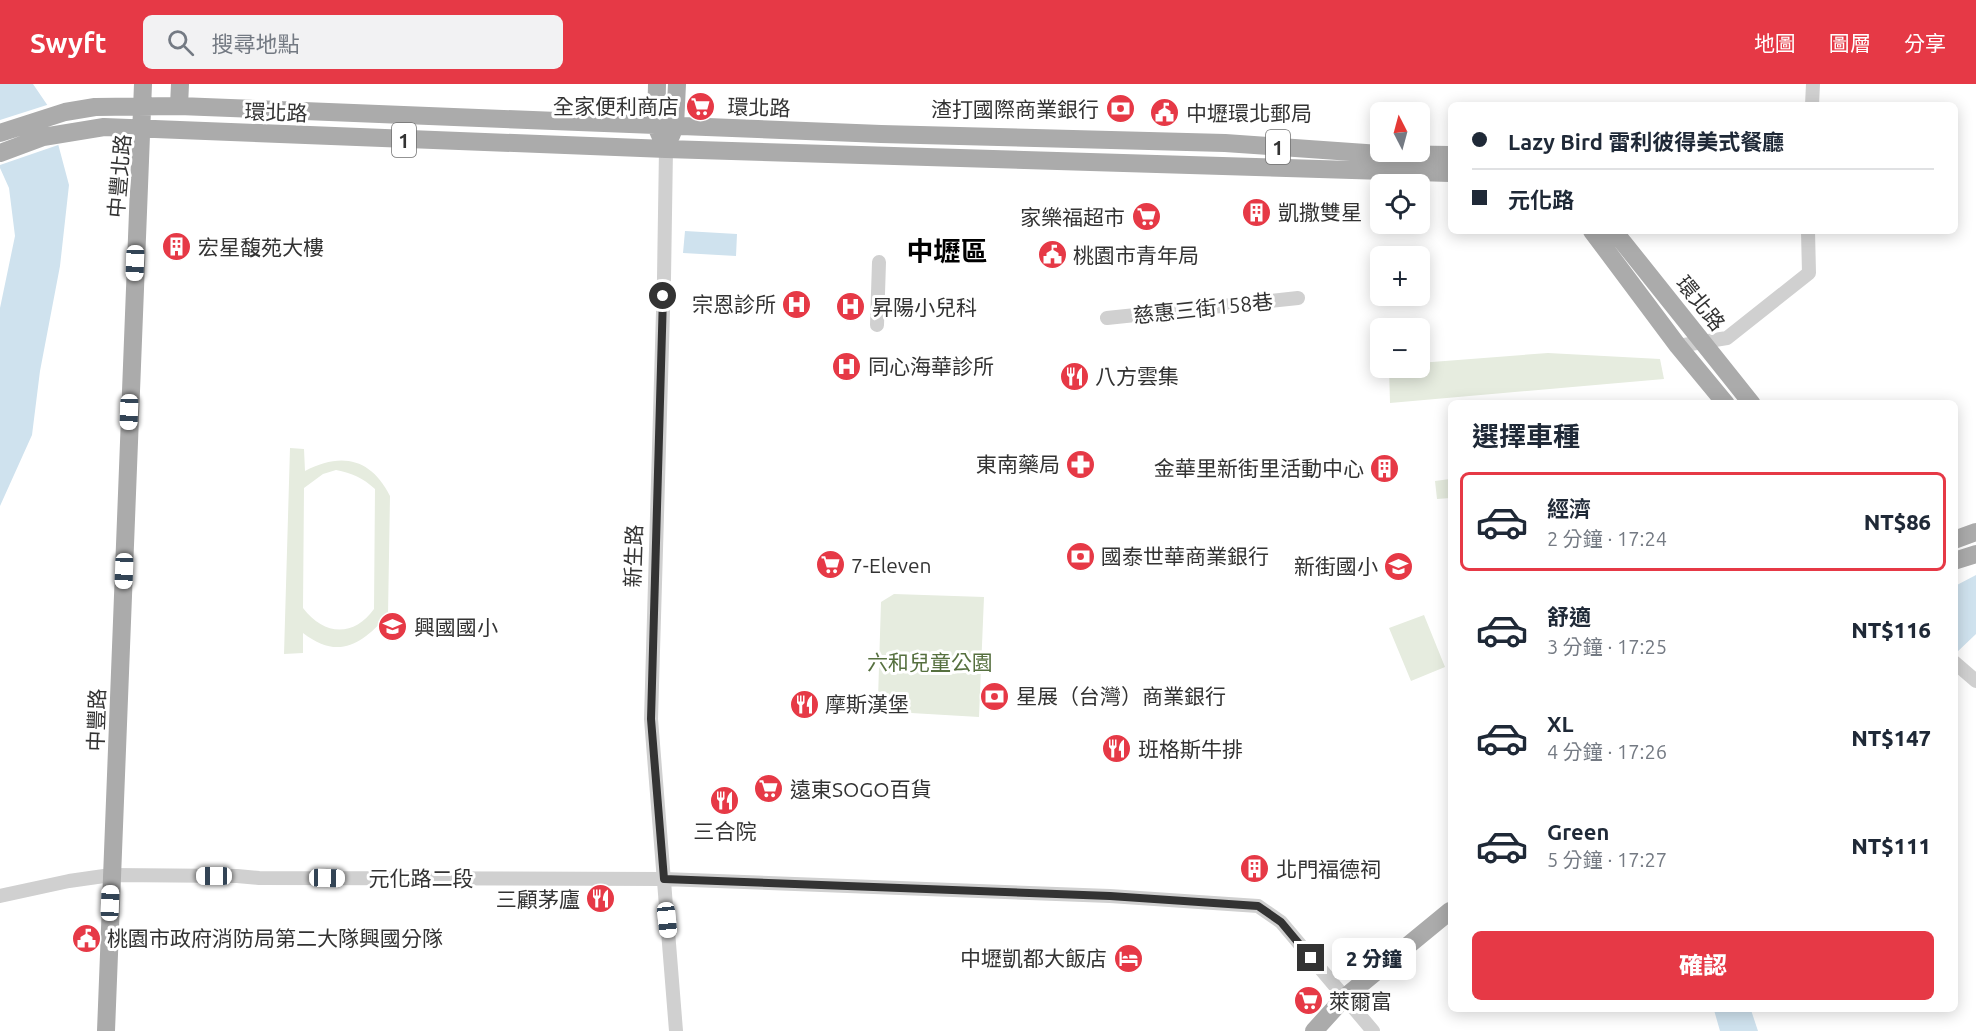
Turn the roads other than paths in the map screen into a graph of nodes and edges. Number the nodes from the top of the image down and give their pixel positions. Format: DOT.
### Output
graph roads {
  1 [pos="143,84"];
  2 [pos="180,84"];
  3 [pos="657,84"];
  4 [pos="677,84"];
  5 [pos="1814,84"];
  6 [pos="1812,102"];
  7 [pos="141,106"];
  8 [pos="179,106"];
  9 [pos="656,126"];
  10 [pos="675,126"];
  11 [pos="141,128"];
  12 [pos="0,133"];
  13 [pos="881,134"];
  14 [pos="1105,141"];
  15 [pos="666,149"];
  16 [pos="0,153"];
  17 [pos="880,155"];
  18 [pos="1448,155"];
  19 [pos="1105,162"];
  20 [pos="1448,173"];
  21 [pos="1594,234"];
  22 [pos="1616,234"];
  23 [pos="1808,234"];
  24 [pos="879,262"];
  25 [pos="1298,298"];
  26 [pos="1107,318"];
  27 [pos="877,326"];
  28 [pos="1705,343"];
  29 [pos="1678,346"];
  30 [pos="1723,400"];
  31 [pos="1749,400"];
  32 [pos="129,412"];
  33 [pos="1976,532"];
  34 [pos="1958,539"];
  35 [pos="1976,554"];
  36 [pos="1958,560"];
  37 [pos="1958,665"];
  38 [pos="1976,681"];
  39 [pos="111,875"];
  40 [pos="664,879"];
  41 [pos="0,896"];
  42 [pos="1448,913"];
  43 [pos="1344,998"];
  44 [pos="106,1031"];
  45 [pos="676,1031"];
  46 [pos="1314,1031"];
  47 [pos="1373,1031"];
  1 -- 7 [label="main road"];
  2 -- 8 [label="main road"];
  3 -- 9 [label="main road, 新生路"];
  4 -- 10 [label="main road"];
  5 -- 6 [label="street"];
  7 -- 8 [label="main road, 環北路 / 1"];
  7 -- 11 [label="main road"];
  7 -- 12 [label="main road, 環北路 / 1"];
  8 -- 9 [label="main road, 環北路 / 1"];
  8 -- 11 [label="main road, 中豐北路"];
  9 -- 10 [label="main road, 環北路 / 1"];
  9 -- 15 [label="main road, 新生路"];
  10 -- 13 [label="main road, 環北路 / 1"];
  10 -- 15 [label="main road"];
  11 -- 15 [label="main road, 環北路 / 1"];
  11 -- 16 [label="main road, 環北路 / 1"];
  11 -- 32 [label="main road, 中豐北路"];
  13 -- 14 [label="main road, 環北路 / 1"];
  13 -- 17 [label="street"];
  14 -- 18 [label="main road, 環北路 / 1"];
  14 -- 19 [label="street"];
  15 -- 17 [label="main road, 環北路 / 1"];
  15 -- 40 [label="street, 新生路"];
  17 -- 19 [label="main road, 環北路 / 1"];
  19 -- 20 [label="main road, 環北路 / 1"];
  21 -- 29 [label="main road, 環北路"];
  22 -- 28 [label="main road, 環北路"];
  23 -- 28 [label="street"];
  24 -- 27 [label="street"];
  25 -- 26 [label="street, 慈惠三街158巷"];
  28 -- 29 [label="street"];
  28 -- 31 [label="main road, 環北路"];
  29 -- 30 [label="main road, 環北路"];
  32 -- 39 [label="main road, 中豐路"];
  33 -- 34 [label="main road"];
  35 -- 36 [label="main road"];
  37 -- 38 [label="street"];
  39 -- 40 [label="street, 元化路二段"];
  39 -- 41 [label="street, 元化路二段"];
  39 -- 44 [label="main road, 中豐路"];
  40 -- 43 [label="street, 元化路二段"];
  40 -- 45 [label="street, 新生路"];
  42 -- 43 [label="main road"];
  43 -- 46 [label="main road"];
  43 -- 47 [label="street, 元化路二段"];
}
